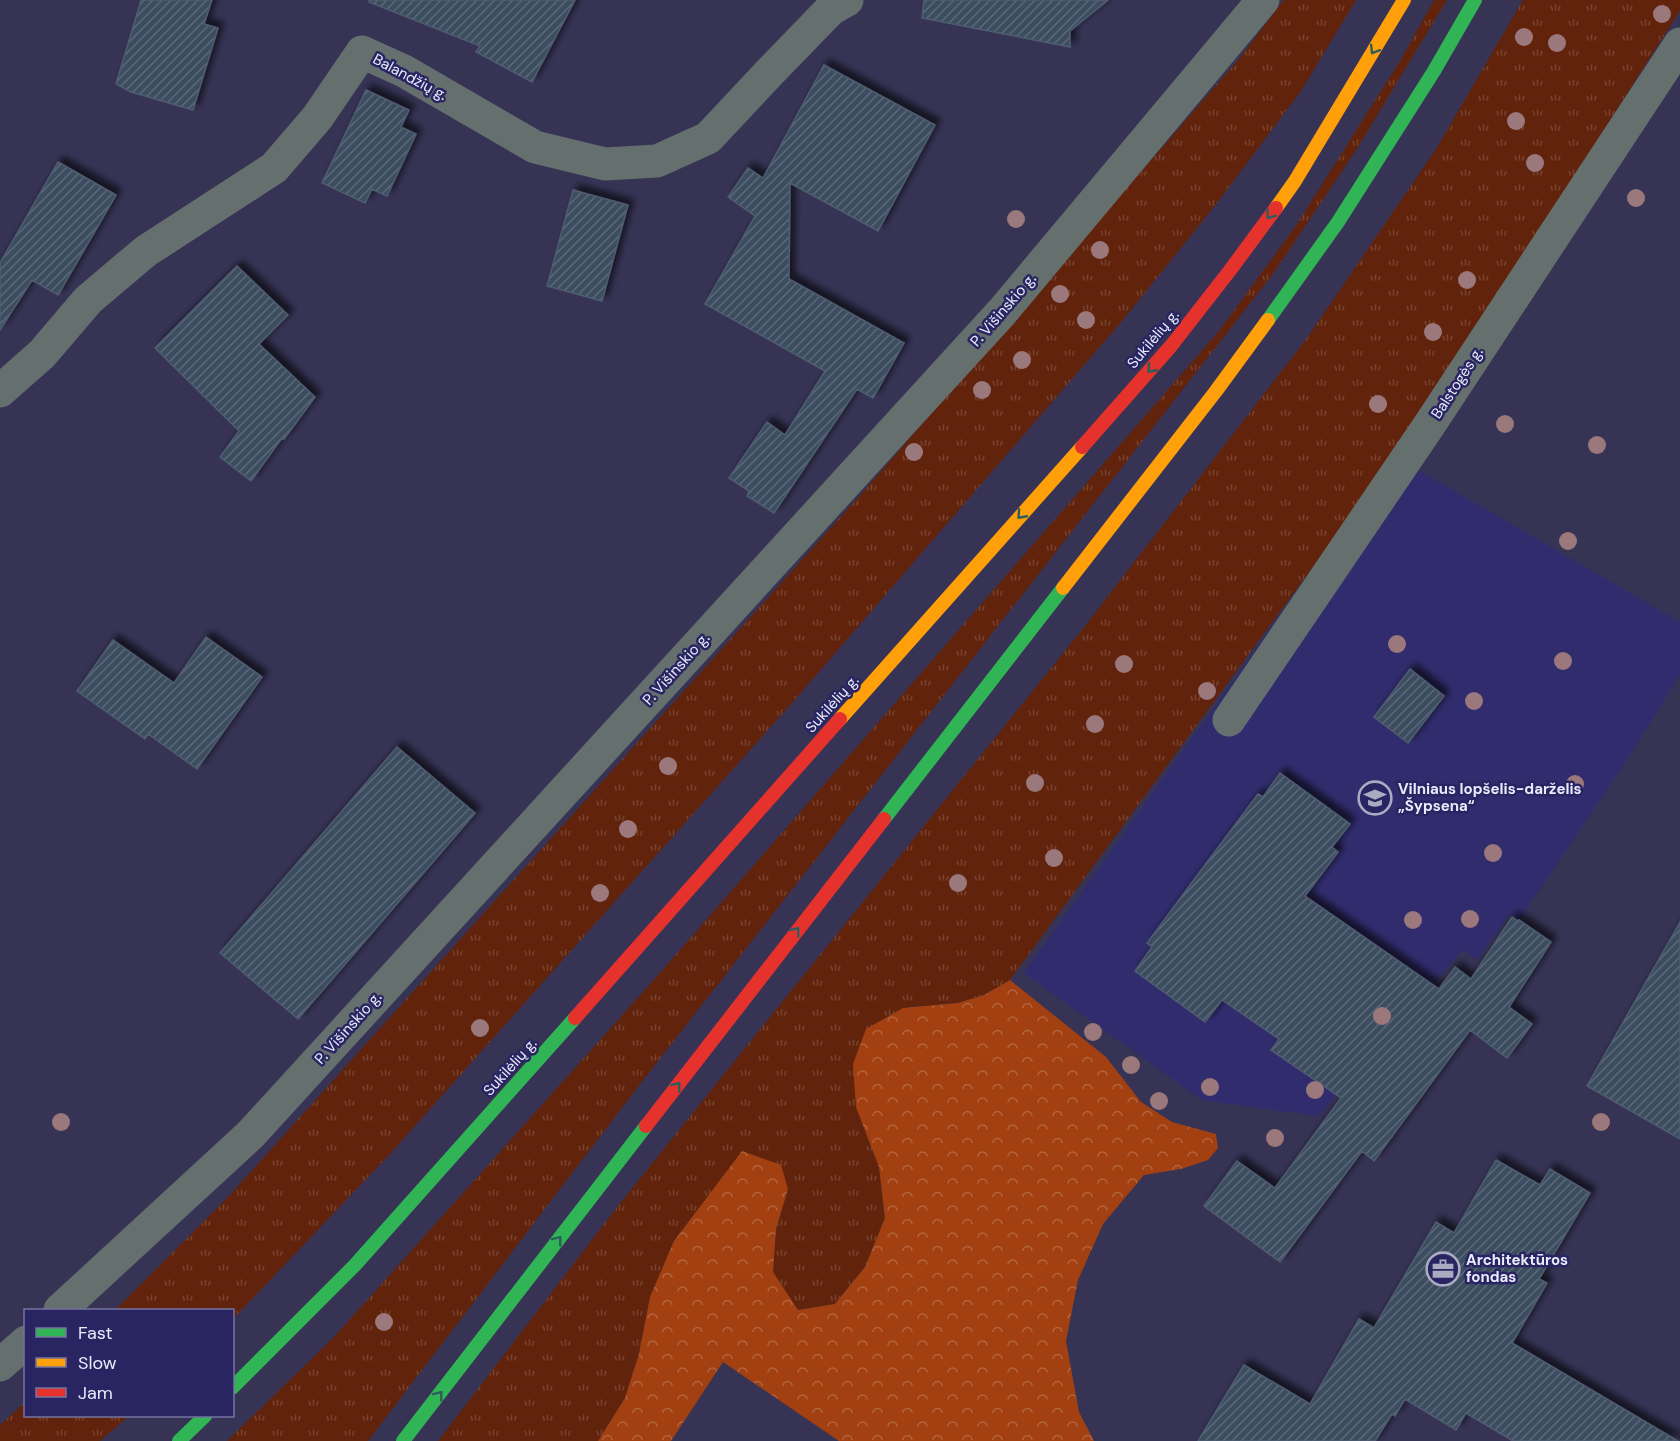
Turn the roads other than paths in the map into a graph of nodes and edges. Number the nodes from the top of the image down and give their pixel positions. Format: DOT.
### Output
graph roads {
  1 [pos="847,0"];
  2 [pos="1263,0"];
  3 [pos="1404,0"];
  4 [pos="1474,0"];
  5 [pos="1680,44"];
  6 [pos="0,391"];
  7 [pos="1229,720"];
  8 [pos="62,1309"];
  9 [pos="24,1344"];
  10 [pos="0,1365"];
  11 [pos="234,1386"];
  12 [pos="203,1417"];
  13 [pos="179,1441"];
  14 [pos="404,1441"];
  1 -- 6 [label="street, Balandžių g."];
  2 -- 8 [label="street, P. Višinskio g."];
  3 -- 11 [label="main road, Sukilėlių g., one-way"];
  14 -- 4 [label="main road, one-way"];
  5 -- 7 [label="street, Balstogės g."];
  9 -- 10 [label="street"];
  12 -- 13 [label="main road"];
}
